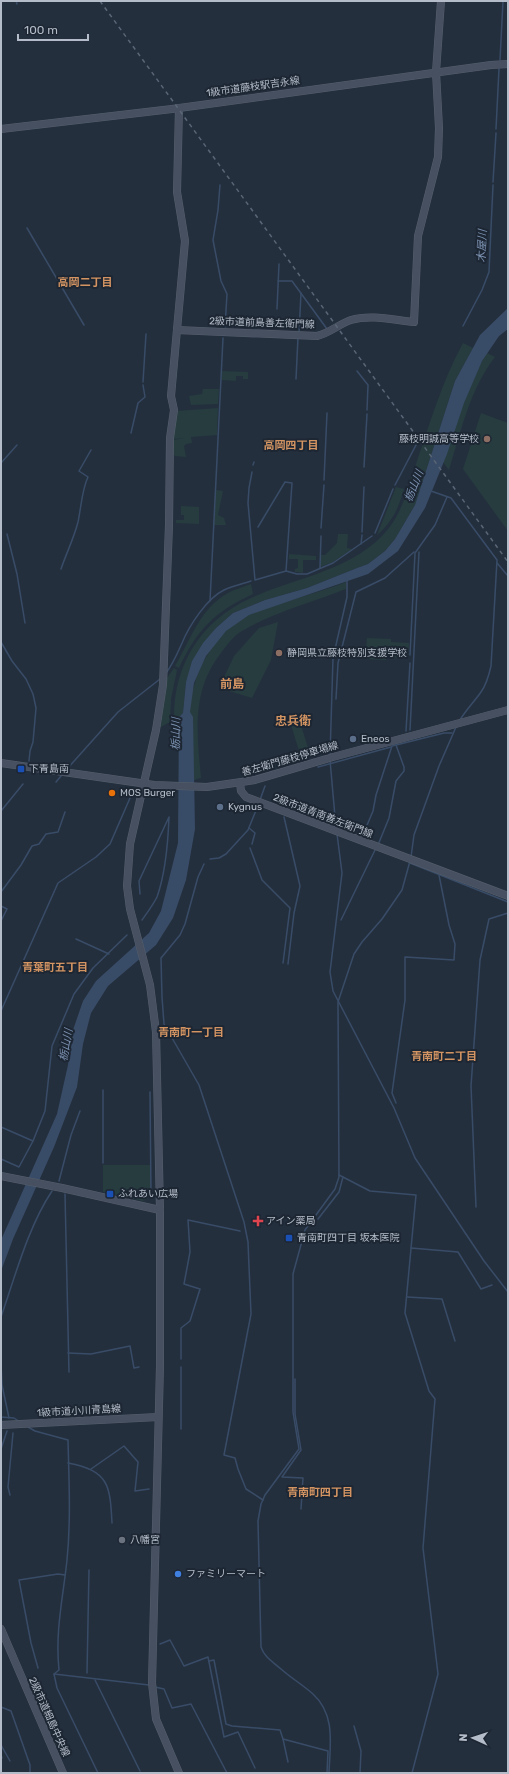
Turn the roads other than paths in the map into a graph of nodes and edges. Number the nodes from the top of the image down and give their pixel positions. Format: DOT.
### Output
graph roads {
  1 [pos="441,1"];
  2 [pos="508,64"];
  3 [pos="436,72"];
  4 [pos="179,108"];
  5 [pos="1,130"];
  6 [pos="176,330"];
  7 [pos="508,710"];
  8 [pos="1,763"];
  9 [pos="240,783"];
  10 [pos="144,784"];
  11 [pos="508,896"];
  12 [pos="1,1176"];
  13 [pos="160,1210"];
  14 [pos="158,1417"];
  15 [pos="1,1425"];
  16 [pos="1,1629"];
  17 [pos="63,1773"];
  18 [pos="179,1773"];
  1 -- 3 [label="street"];
  2 -- 3 [label="street, 1級市道藤枝駅吉永線"];
  3 -- 4 [label="street, 1級市道藤枝駅吉永線"];
  3 -- 6 [label="street, 2級市道前島善左衛門線"];
  4 -- 5 [label="street, 1級市道藤枝駅吉永線"];
  4 -- 6 [label="street"];
  6 -- 10 [label="street"];
  7 -- 9 [label="street, 善左衛門藤枝停車場線"];
  8 -- 10 [label="street, 善左衛門藤枝停車場線"];
  9 -- 10 [label="street, 善左衛門藤枝停車場線"];
  9 -- 11 [label="street, 2級市道青南善左衛門線"];
  10 -- 13 [label="street"];
  12 -- 13 [label="street"];
  13 -- 14 [label="street"];
  14 -- 15 [label="street, 1級市道小川青島線"];
  14 -- 18 [label="street"];
  16 -- 17 [label="street, 2級市道細島中央線"];
}
